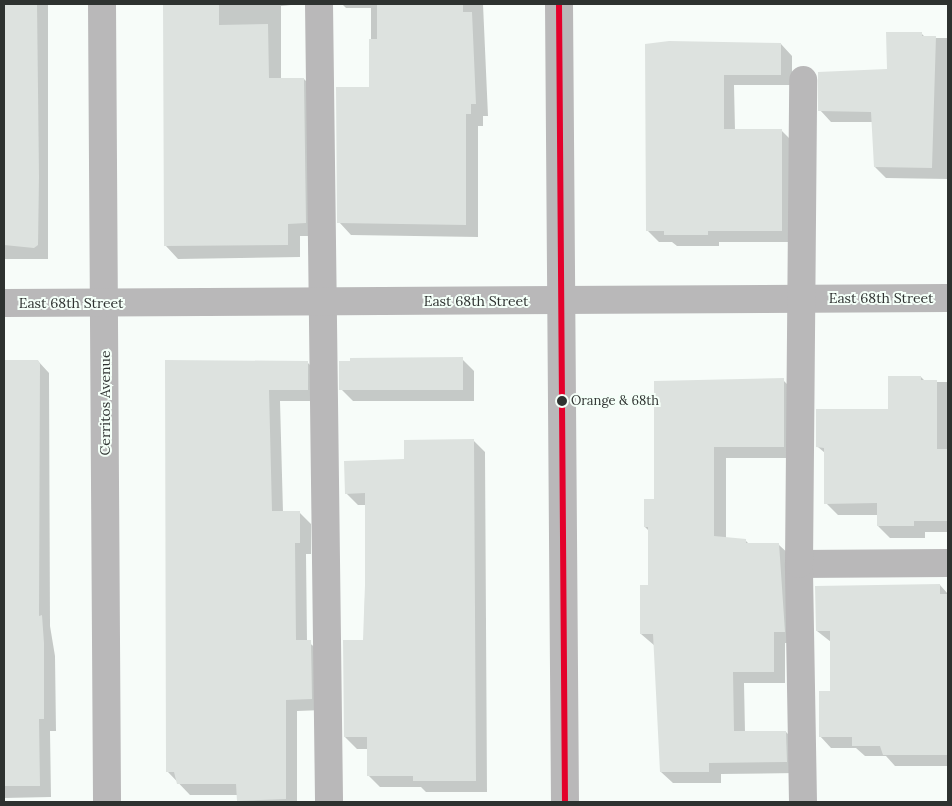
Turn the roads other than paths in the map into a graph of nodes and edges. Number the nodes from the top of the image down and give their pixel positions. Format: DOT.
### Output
graph roads {
  1 [pos="102,4"];
  2 [pos="320,4"];
  3 [pos="559,4"];
  4 [pos="803,80"];
  5 [pos="948,298"];
  6 [pos="802,299"];
  7 [pos="561,300"];
  8 [pos="324,302"];
  9 [pos="4,303"];
  10 [pos="105,303"];
  11 [pos="948,563"];
  12 [pos="800,564"];
  13 [pos="106,802"];
  14 [pos="329,802"];
  15 [pos="565,802"];
  16 [pos="803,802"];
  1 -- 10 [label="street, Cerritos Avenue"];
  2 -- 8 [label="street"];
  3 -- 7 [label="street"];
  4 -- 6 [label="street"];
  5 -- 6 [label="street, East 68th Street"];
  6 -- 7 [label="street, East 68th Street"];
  6 -- 12 [label="street"];
  7 -- 8 [label="street, East 68th Street"];
  7 -- 15 [label="street"];
  8 -- 10 [label="street, East 68th Street"];
  8 -- 14 [label="street"];
  9 -- 10 [label="street, East 68th Street"];
  10 -- 13 [label="street, Cerritos Avenue"];
  11 -- 12 [label="street"];
  12 -- 16 [label="street"];
}
